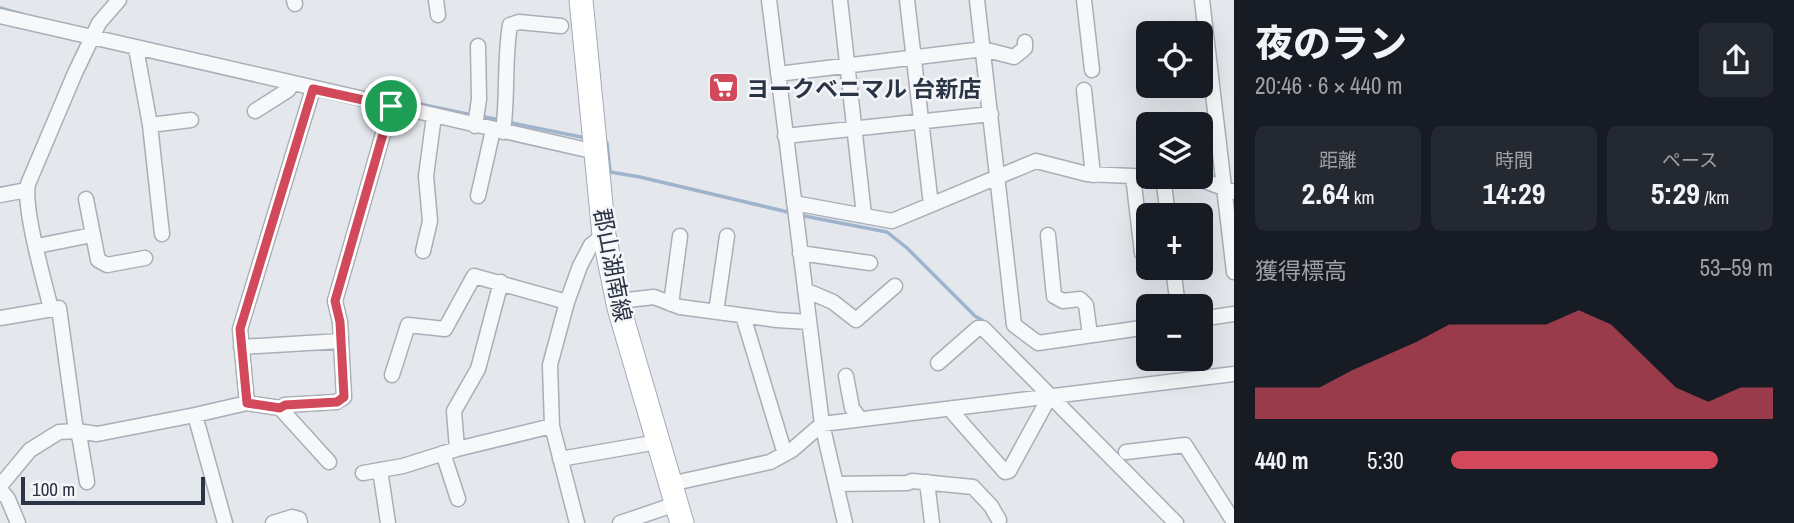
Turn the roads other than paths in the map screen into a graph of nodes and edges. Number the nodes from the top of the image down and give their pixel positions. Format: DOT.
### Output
graph roads {
  1 [pos="119,0"];
  2 [pos="581,0"];
  3 [pos="769,0"];
  4 [pos="840,0"];
  5 [pos="906,0"];
  6 [pos="977,0"];
  7 [pos="1084,0"];
  8 [pos="1202,0"];
  9 [pos="0,16"];
  10 [pos="561,26"];
  11 [pos="92,39"];
  12 [pos="1025,42"];
  13 [pos="478,46"];
  14 [pos="136,48"];
  15 [pos="983,49"];
  16 [pos="914,58"];
  17 [pos="847,66"];
  18 [pos="1092,70"];
  19 [pos="778,74"];
  20 [pos="292,84"];
  21 [pos="313,89"];
  22 [pos="1084,90"];
  23 [pos="391,106"];
  24 [pos="255,111"];
  25 [pos="991,114"];
  26 [pos="434,116"];
  27 [pos="191,120"];
  28 [pos="920,120"];
  29 [pos="150,125"];
  30 [pos="475,126"];
  31 [pos="853,128"];
  32 [pos="498,131"];
  33 [pos="785,136"];
  34 [pos="596,152"];
  35 [pos="1093,174"];
  36 [pos="998,176"];
  37 [pos="1133,176"];
  38 [pos="1136,176"];
  39 [pos="27,190"];
  40 [pos="1229,190"];
  41 [pos="0,195"];
  42 [pos="478,196"];
  43 [pos="86,199"];
  44 [pos="794,203"];
  45 [pos="1136,203"];
  46 [pos="931,205"];
  47 [pos="864,215"];
  48 [pos="162,234"];
  49 [pos="92,235"];
  50 [pos="604,235"];
  51 [pos="1048,235"];
  52 [pos="680,236"];
  53 [pos="727,236"];
  54 [pos="37,246"];
  55 [pos="422,250"];
  56 [pos="800,253"];
  57 [pos="145,258"];
  58 [pos="870,263"];
  59 [pos="1234,272"];
  60 [pos="501,282"];
  61 [pos="895,286"];
  62 [pos="805,290"];
  63 [pos="618,301"];
  64 [pos="567,302"];
  65 [pos="671,304"];
  66 [pos="51,309"];
  67 [pos="716,312"];
  68 [pos="1234,314"];
  69 [pos="743,316"];
  70 [pos="1213,317"];
  71 [pos="0,318"];
  72 [pos="809,322"];
  73 [pos="1136,329"];
  74 [pos="1090,335"];
  75 [pos="341,341"];
  76 [pos="241,347"];
  77 [pos="938,363"];
  78 [pos="1234,374"];
  79 [pos="392,375"];
  80 [pos="846,376"];
  81 [pos="1050,396"];
  82 [pos="247,403"];
  83 [pos="280,408"];
  84 [pos="952,408"];
  85 [pos="195,415"];
  86 [pos="860,419"];
  87 [pos="822,424"];
  88 [pos="552,426"];
  89 [pos="76,430"];
  90 [pos="658,442"];
  91 [pos="450,451"];
  92 [pos="1126,452"];
  93 [pos="785,454"];
  94 [pos="560,459"];
  95 [pos="330,462"];
  96 [pos="380,470"];
  97 [pos="363,473"];
  98 [pos="87,482"];
  99 [pos="927,482"];
  100 [pos="836,484"];
  101 [pos="0,487"];
  102 [pos="458,499"];
  103 [pos="676,504"];
  104 [pos="999,520"];
  105 [pos="1234,522"];
  106 [pos="19,523"];
  107 [pos="225,523"];
  108 [pos="274,523"];
  109 [pos="300,523"];
  110 [pos="388,523"];
  111 [pos="577,523"];
  112 [pos="620,523"];
  113 [pos="845,523"];
  114 [pos="932,523"];
  115 [pos="1176,523"];
  1 -- 11 [label="street"];
  2 -- 34 [label="main road, 郡山湖南線"];
  3 -- 19 [label="street"];
  4 -- 17 [label="street"];
  5 -- 16 [label="street"];
  6 -- 15 [label="street"];
  7 -- 18 [label="street"];
  8 -- 40 [label="street"];
  9 -- 11 [label="street"];
  10 -- 32 [label="street"];
  11 -- 14 [label="street"];
  11 -- 39 [label="street"];
  12 -- 15 [label="street"];
  13 -- 30 [label="street"];
  14 -- 20 [label="street"];
  14 -- 29 [label="street"];
  15 -- 16 [label="street"];
  15 -- 25 [label="street"];
  16 -- 17 [label="street"];
  16 -- 28 [label="street"];
  17 -- 19 [label="street"];
  17 -- 31 [label="street"];
  19 -- 33 [label="street"];
  20 -- 21 [label="street"];
  20 -- 24 [label="street"];
  21 -- 23 [label="street"];
  21 -- 76 [label="street"];
  22 -- 35 [label="street"];
  23 -- 26 [label="street"];
  23 -- 75 [label="street"];
  25 -- 28 [label="street"];
  25 -- 36 [label="street"];
  26 -- 30 [label="street"];
  26 -- 55 [label="street"];
  27 -- 29 [label="street"];
  28 -- 31 [label="street"];
  28 -- 46 [label="street"];
  29 -- 48 [label="street"];
  30 -- 32 [label="street"];
  31 -- 33 [label="street"];
  31 -- 47 [label="street"];
  32 -- 34 [label="street"];
  32 -- 42 [label="street"];
  33 -- 44 [label="street"];
  34 -- 50 [label="main road, 郡山湖南線"];
  35 -- 36 [label="street"];
  35 -- 37 [label="street"];
  36 -- 46 [label="street"];
  36 -- 74 [label="street"];
  37 -- 38 [label="street"];
  37 -- 45 [label="street"];
  39 -- 41 [label="street"];
  39 -- 54 [label="street"];
  40 -- 59 [label="street"];
  43 -- 49 [label="street"];
  44 -- 47 [label="street"];
  44 -- 56 [label="street"];
  46 -- 47 [label="street"];
  49 -- 54 [label="street"];
  49 -- 57 [label="street"];
  50 -- 63 [label="main road, 郡山湖南線"];
  50 -- 64 [label="street"];
  51 -- 74 [label="street"];
  52 -- 65 [label="street"];
  53 -- 67 [label="street"];
  54 -- 66 [label="street"];
  56 -- 58 [label="street"];
  56 -- 62 [label="street"];
  60 -- 64 [label="street"];
  60 -- 79 [label="street"];
  60 -- 91 [label="street"];
  61 -- 62 [label="street"];
  62 -- 72 [label="street"];
  63 -- 65 [label="street"];
  63 -- 90 [label="main road, 郡山湖南線"];
  64 -- 88 [label="street"];
  65 -- 67 [label="street"];
  66 -- 71 [label="street"];
  66 -- 89 [label="street"];
  67 -- 69 [label="street"];
  68 -- 70 [label="street"];
  69 -- 72 [label="street"];
  69 -- 93 [label="street"];
  72 -- 87 [label="street"];
  73 -- 74 [label="street"];
  75 -- 76 [label="street"];
  75 -- 83 [label="street"];
  76 -- 82 [label="street"];
  77 -- 81 [label="street"];
  78 -- 81 [label="street"];
  80 -- 86 [label="street"];
  81 -- 84 [label="street"];
  81 -- 84 [label="street"];
  81 -- 115 [label="street"];
  82 -- 83 [label="street"];
  82 -- 85 [label="street"];
  83 -- 95 [label="street"];
  84 -- 86 [label="street"];
  85 -- 89 [label="street"];
  85 -- 107 [label="street"];
  86 -- 87 [label="street"];
  87 -- 93 [label="street"];
  87 -- 100 [label="street"];
  88 -- 91 [label="street"];
  88 -- 94 [label="street"];
  89 -- 98 [label="street"];
  89 -- 101 [label="street"];
  90 -- 94 [label="street"];
  90 -- 103 [label="main road, 郡山湖南線"];
  91 -- 96 [label="street"];
  91 -- 102 [label="street"];
  92 -- 105 [label="street"];
  93 -- 103 [label="street"];
  94 -- 111 [label="street"];
  96 -- 97 [label="street"];
  96 -- 110 [label="street"];
  99 -- 100 [label="street"];
  99 -- 104 [label="street"];
  99 -- 114 [label="street"];
  100 -- 113 [label="street"];
  101 -- 106 [label="street"];
  103 -- 112 [label="street"];
  108 -- 109 [label="street"];
}
